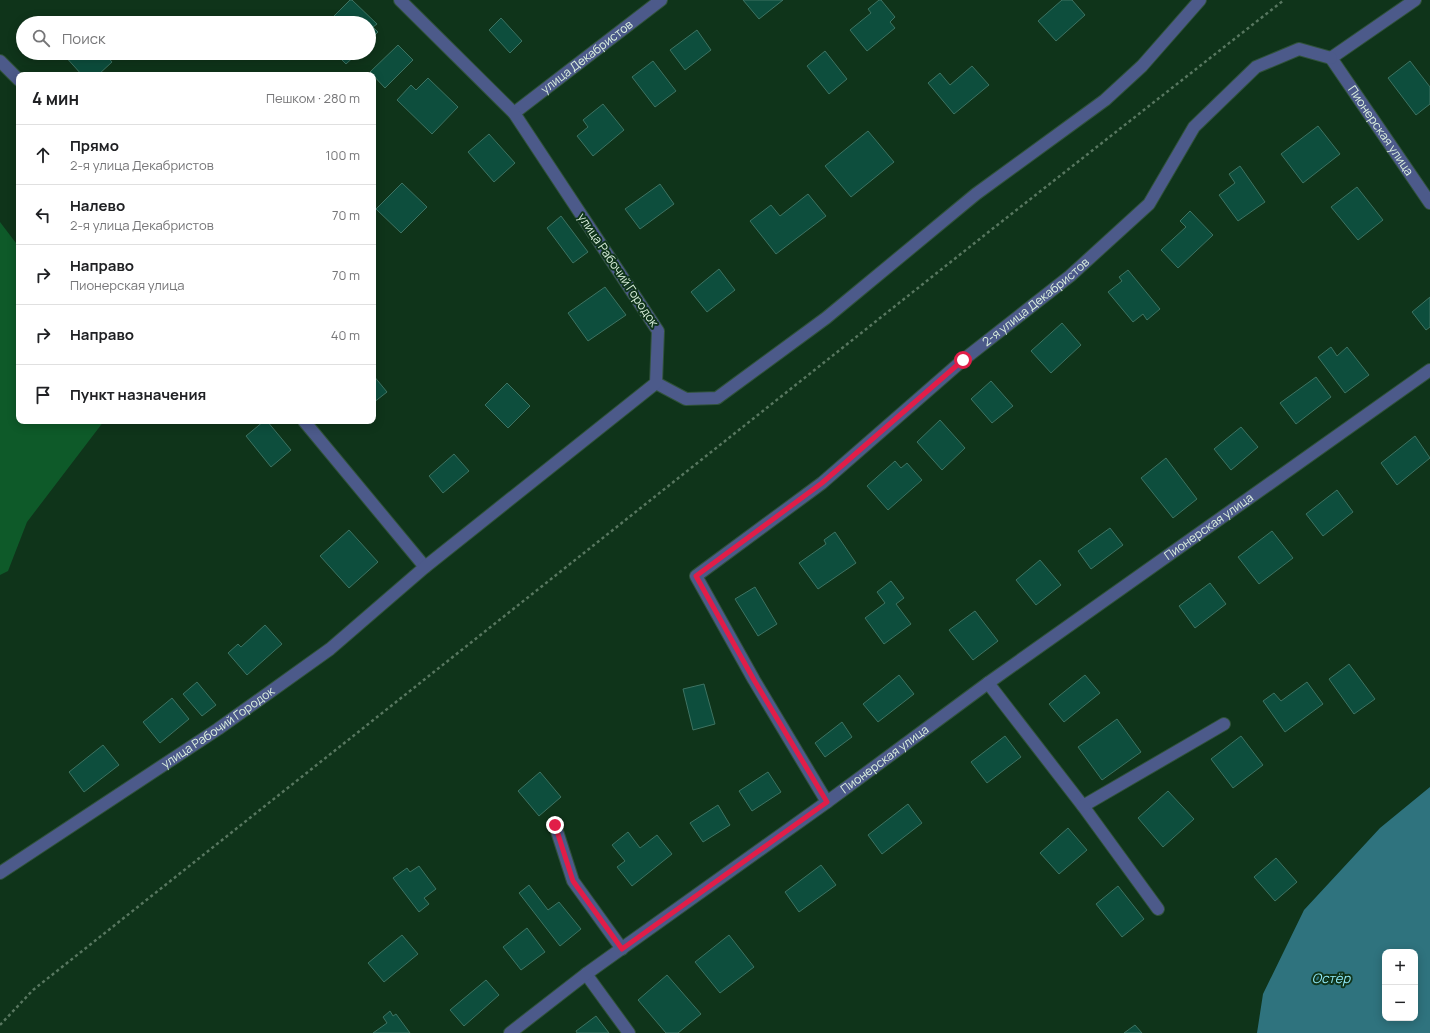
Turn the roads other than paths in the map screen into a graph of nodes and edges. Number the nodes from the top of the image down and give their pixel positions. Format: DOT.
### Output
graph roads {
  1 [pos="400,0"];
  2 [pos="661,0"];
  3 [pos="1200,0"];
  4 [pos="1415,0"];
  5 [pos="1330,58"];
  6 [pos="0,61"];
  7 [pos="16,77"];
  8 [pos="514,113"];
  9 [pos="1430,203"];
  10 [pos="1430,370"];
  11 [pos="656,383"];
  12 [pos="306,424"];
  13 [pos="425,567"];
  14 [pos="988,683"];
  15 [pos="1224,724"];
  16 [pos="827,802"];
  17 [pos="1083,806"];
  18 [pos="555,825"];
  19 [pos="0,873"];
  20 [pos="1158,909"];
  21 [pos="622,949"];
  22 [pos="586,974"];
  23 [pos="510,1033"];
  24 [pos="629,1033"];
  1 -- 8 [label="street, улица Рабочий Городок"];
  2 -- 8 [label="street, улица Декабристов"];
  3 -- 11 [label="street"];
  4 -- 5 [label="street"];
  5 -- 9 [label="street, Пионерская улица"];
  5 -- 16 [label="street, 2-я улица Декабристов"];
  6 -- 7 [label="street"];
  8 -- 11 [label="street, улица Рабочий Городок"];
  10 -- 14 [label="street, Пионерская улица"];
  11 -- 13 [label="street, улица Рабочий Городок"];
  12 -- 13 [label="street"];
  13 -- 19 [label="street, улица Рабочий Городок"];
  14 -- 16 [label="street, Пионерская улица"];
  14 -- 17 [label="street"];
  15 -- 17 [label="street"];
  16 -- 21 [label="street, Пионерская улица"];
  17 -- 20 [label="street"];
  18 -- 21 [label="street"];
  21 -- 22 [label="street, Пионерская улица"];
  22 -- 23 [label="street, Пионерская улица"];
  22 -- 24 [label="street"];
}
